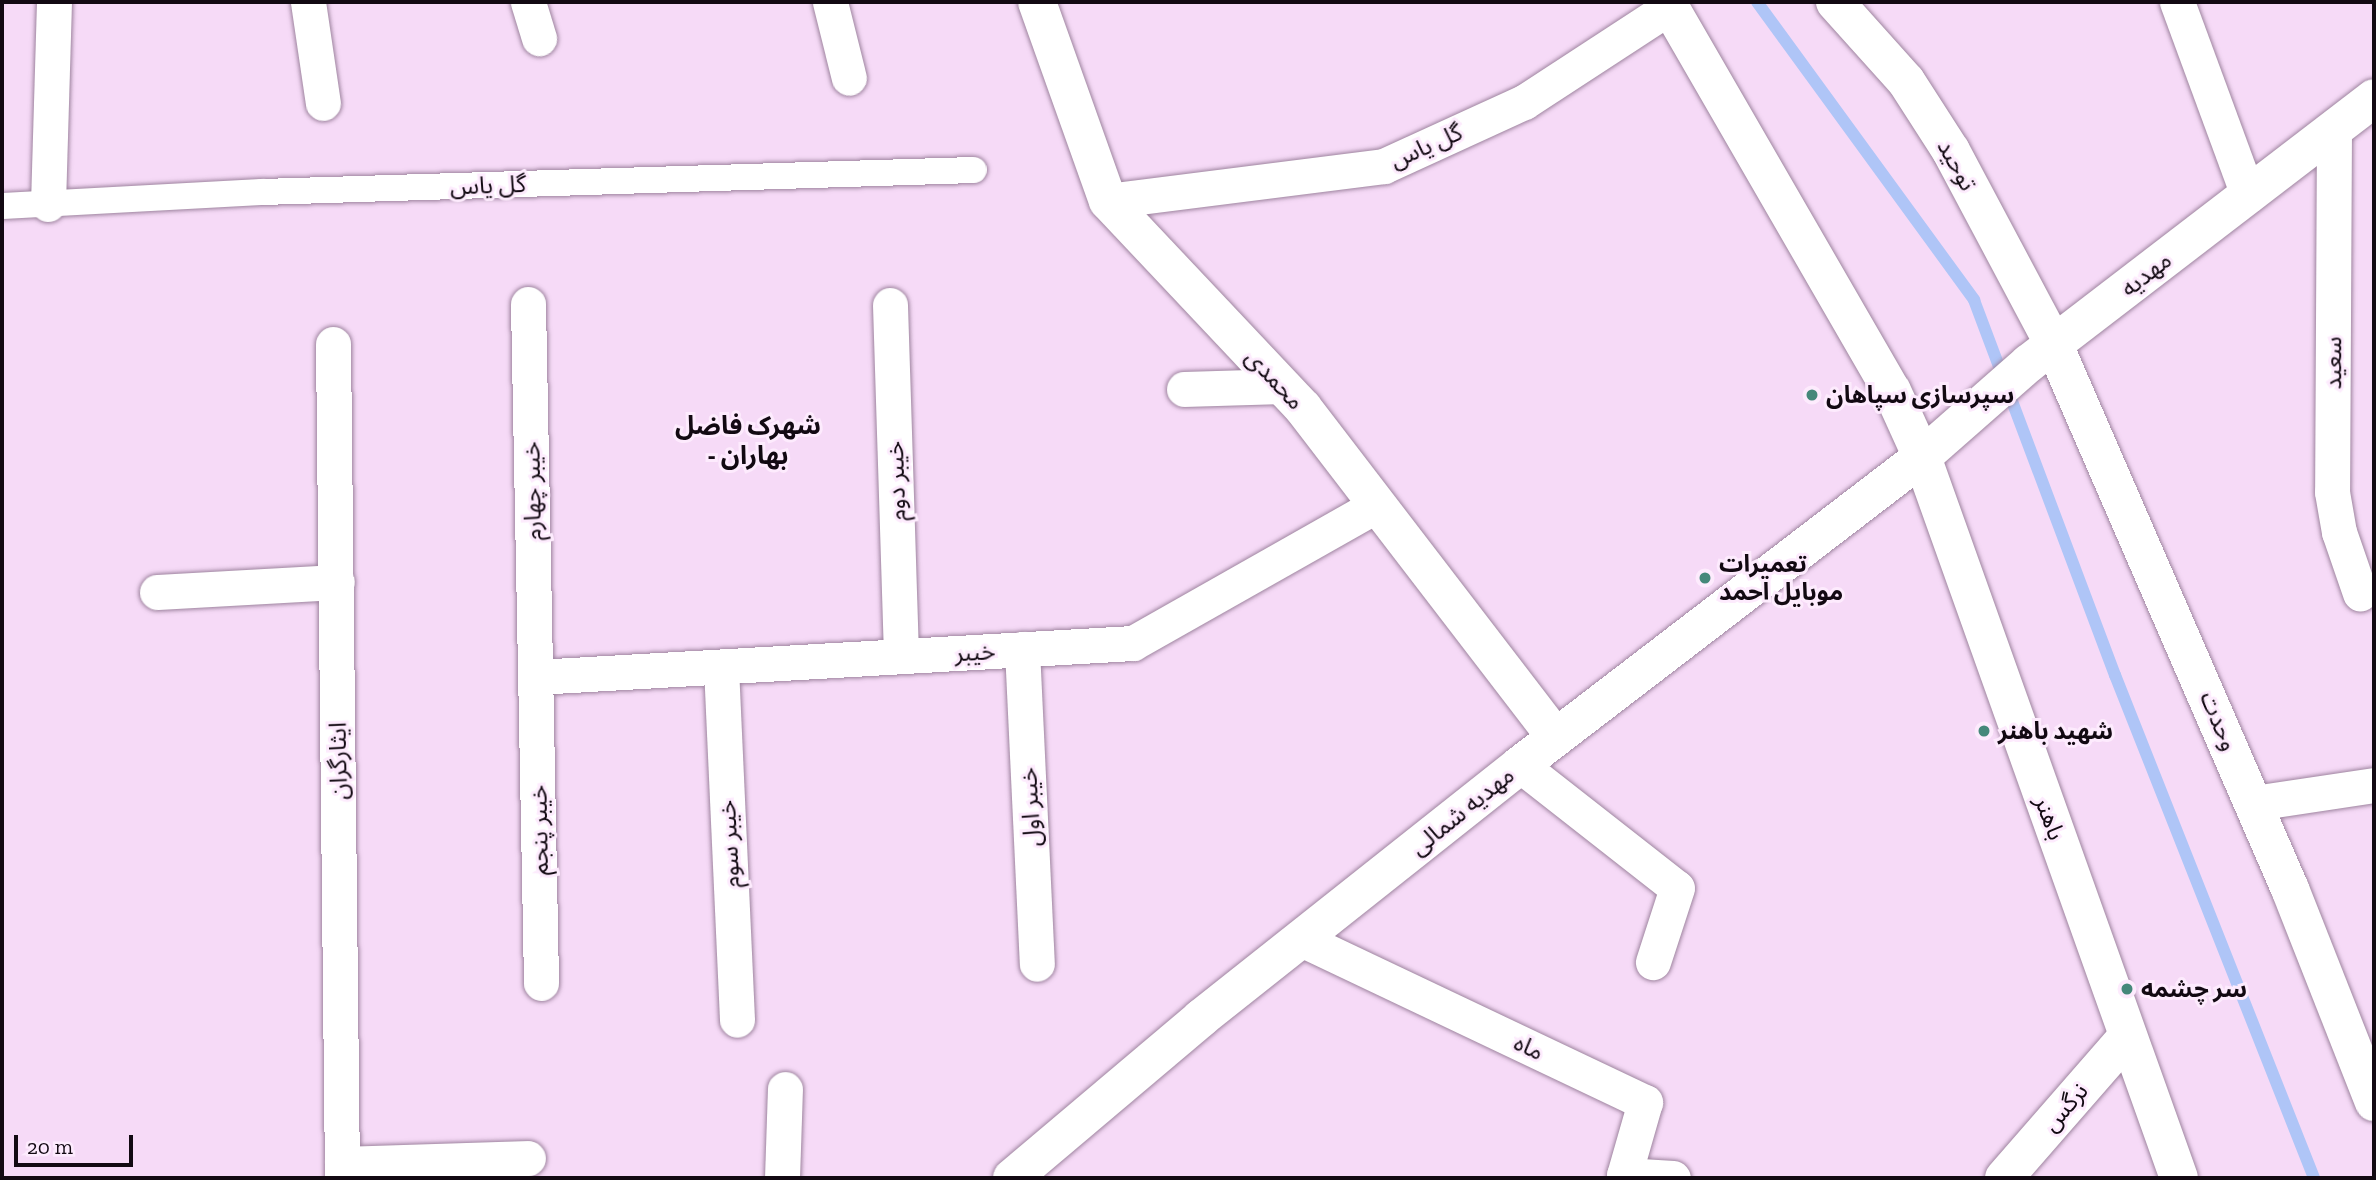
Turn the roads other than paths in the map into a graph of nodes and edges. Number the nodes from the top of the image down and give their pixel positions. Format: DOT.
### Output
graph roads {
  1 [pos="54,2"];
  2 [pos="308,2"];
  3 [pos="528,2"];
  4 [pos="830,2"];
  5 [pos="1037,2"];
  6 [pos="1835,2"];
  7 [pos="2177,2"];
  8 [pos="1669,4"];
  9 [pos="539,38"];
  10 [pos="849,78"];
  11 [pos="2374,98"];
  12 [pos="323,103"];
  13 [pos="2334,129"];
  14 [pos="974,170"];
  15 [pos="2248,195"];
  16 [pos="1108,201"];
  17 [pos="48,204"];
  18 [pos="2,206"];
  19 [pos="528,304"];
  20 [pos="890,305"];
  21 [pos="333,344"];
  22 [pos="2041,354"];
  23 [pos="1283,386"];
  24 [pos="1184,389"];
  25 [pos="1922,457"];
  26 [pos="1377,505"];
  27 [pos="337,582"];
  28 [pos="157,592"];
  29 [pos="2360,593"];
  30 [pos="1022,649"];
  31 [pos="901,656"];
  32 [pos="721,667"];
  33 [pos="536,677"];
  34 [pos="1555,737"];
  35 [pos="1520,765"];
  36 [pos="2374,785"];
  37 [pos="2254,803"];
  38 [pos="1301,939"];
  39 [pos="1653,962"];
  40 [pos="1038,964"];
  41 [pos="541,983"];
  42 [pos="737,1020"];
  43 [pos="2127,1037"];
  44 [pos="785,1089"];
  45 [pos="2374,1102"];
  46 [pos="528,1158"];
  47 [pos="342,1171"];
  48 [pos="782,1178"];
  49 [pos="1012,1178"];
  50 [pos="1673,1178"];
  51 [pos="2004,1178"];
  52 [pos="2179,1178"];
  1 -- 17 [label="street"];
  2 -- 12 [label="street"];
  3 -- 9 [label="street"];
  4 -- 10 [label="street"];
  5 -- 16 [label="street, محمدی"];
  6 -- 22 [label="street, توحید"];
  7 -- 15 [label="street"];
  8 -- 16 [label="street, گل یاس"];
  8 -- 25 [label="street, باهنر"];
  11 -- 13 [label="street, مهدیه"];
  13 -- 15 [label="street, مهدیه"];
  13 -- 29 [label="street, سعید"];
  14 -- 17 [label="street, گل یاس"];
  15 -- 22 [label="street, مهدیه"];
  16 -- 23 [label="street, محمدی"];
  17 -- 18 [label="street, گل یاس"];
  19 -- 33 [label="street, خیبر چهارم"];
  20 -- 31 [label="street, خیبر دوم"];
  21 -- 27 [label="street, ایثارگران"];
  22 -- 25 [label="street, مهدیه"];
  22 -- 37 [label="street, وحدت"];
  23 -- 24 [label="street"];
  23 -- 26 [label="street, محمدی"];
  25 -- 34 [label="street, مهدیه شمالی"];
  25 -- 43 [label="street, باهنر"];
  26 -- 30 [label="street, خیبر"];
  26 -- 34 [label="street, محمدی"];
  27 -- 28 [label="street"];
  27 -- 47 [label="street, ایثارگران"];
  30 -- 31 [label="street, خیبر"];
  30 -- 40 [label="street, خیبر اول"];
  31 -- 32 [label="street, خیبر"];
  32 -- 33 [label="street, خیبر"];
  32 -- 42 [label="street, خیبر سوم"];
  33 -- 41 [label="street, خیبر پنجم"];
  34 -- 35 [label="street, مهدیه شمالی"];
  35 -- 38 [label="street, مهدیه شمالی"];
  35 -- 39 [label="street"];
  36 -- 37 [label="street"];
  37 -- 45 [label="street, وحدت"];
  38 -- 49 [label="street, مهدیه شمالی"];
  38 -- 50 [label="street, ماه"];
  43 -- 51 [label="street, نرگس"];
  43 -- 52 [label="street, باهنر"];
  44 -- 48 [label="street"];
  46 -- 47 [label="street"];
}
